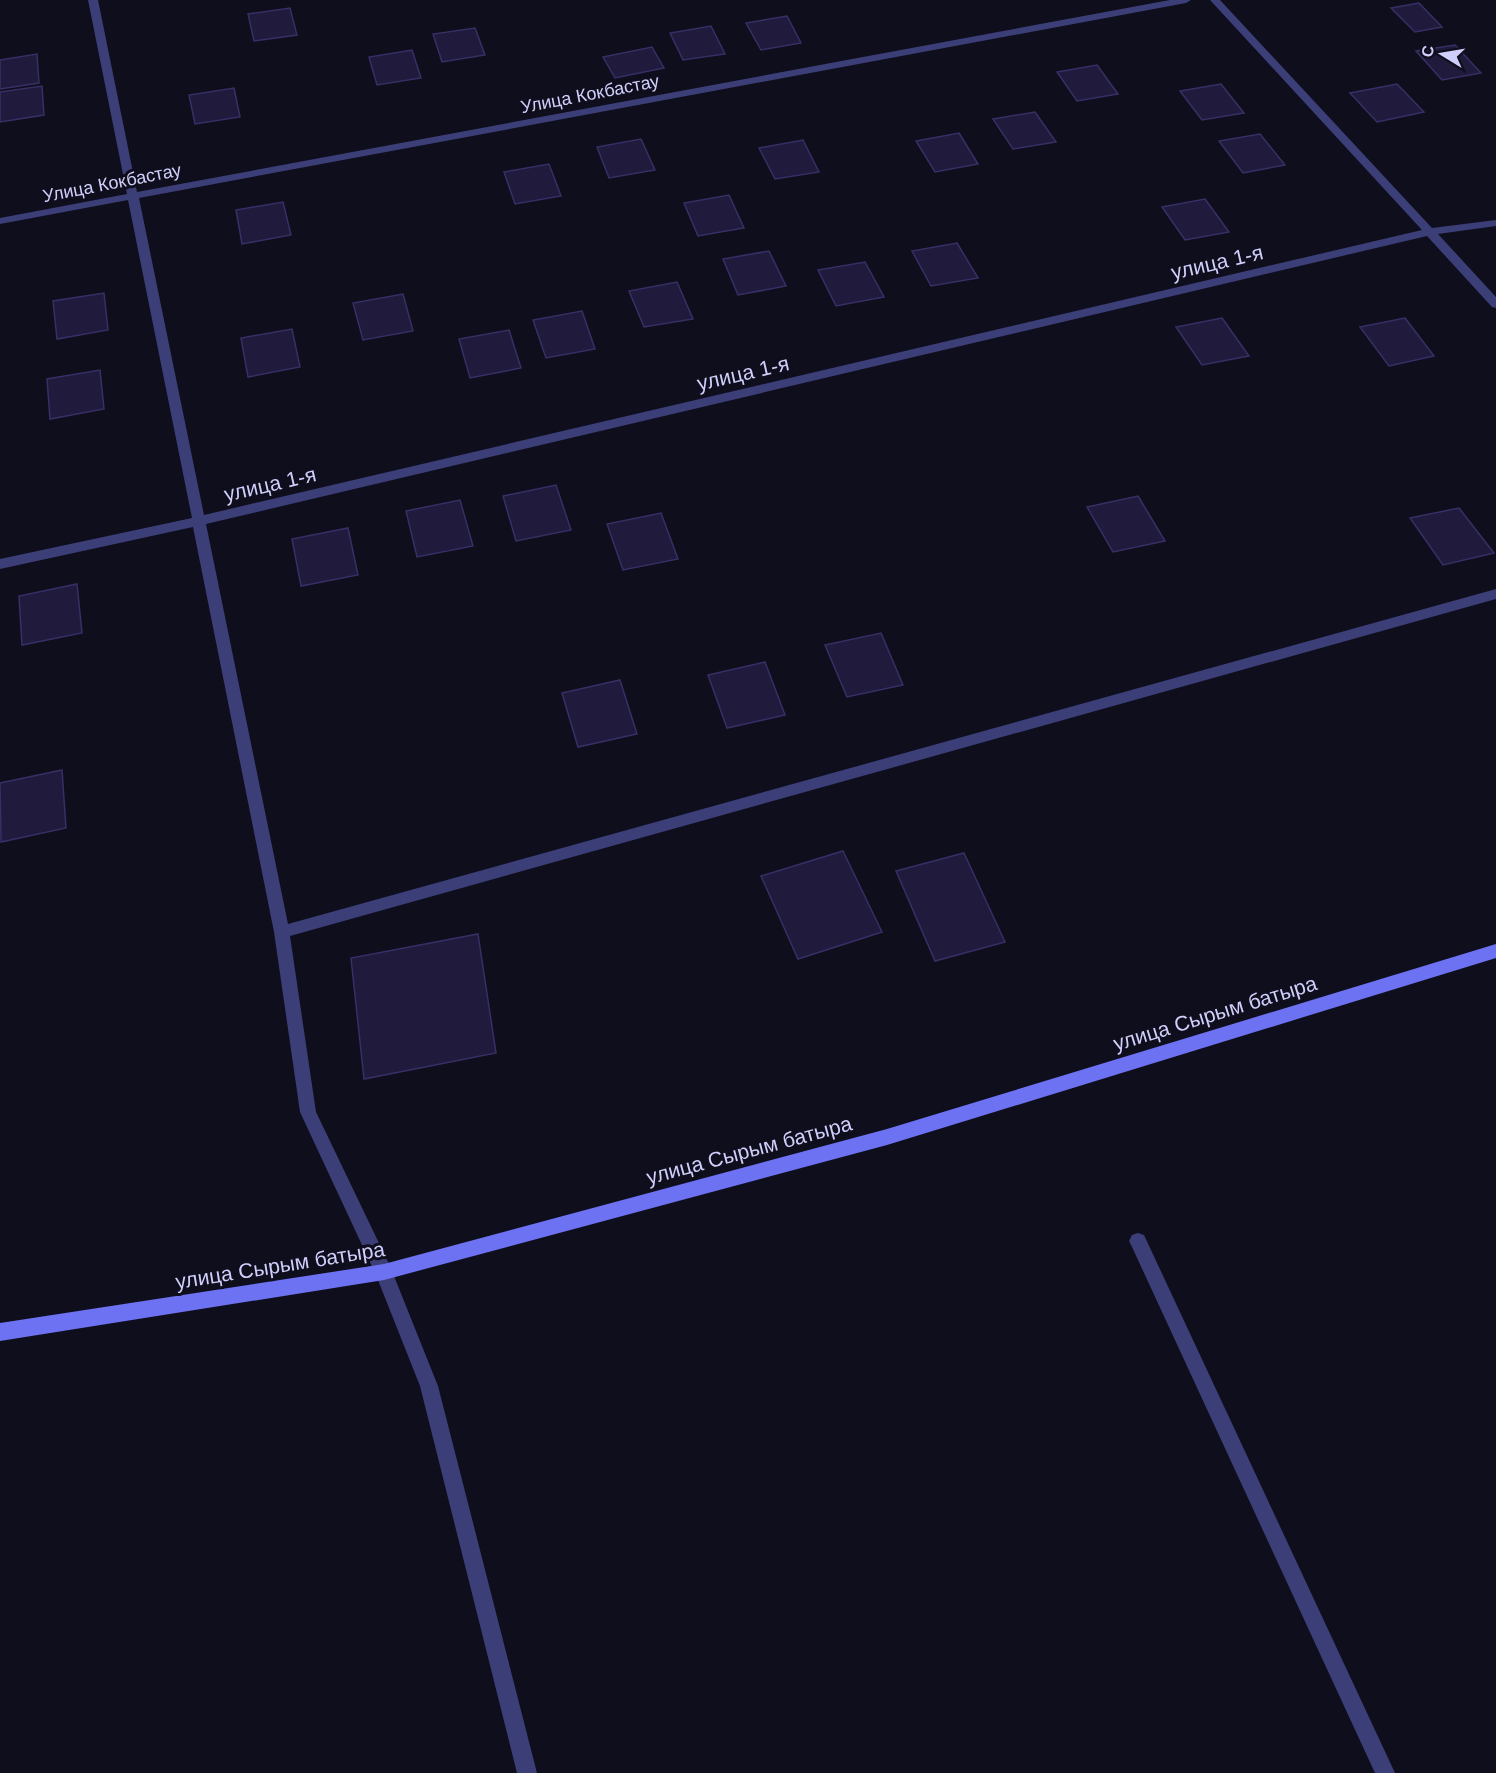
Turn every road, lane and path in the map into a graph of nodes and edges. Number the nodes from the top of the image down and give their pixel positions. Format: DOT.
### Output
graph roads {
  1 [pos="93,0"];
  2 [pos="1186,0"];
  3 [pos="1215,0"];
  4 [pos="132,196"];
  5 [pos="0,221"];
  6 [pos="1496,223"];
  7 [pos="1429,232"];
  8 [pos="1496,304"];
  9 [pos="199,521"];
  10 [pos="0,564"];
  11 [pos="1496,594"];
  12 [pos="282,932"];
  13 [pos="1496,951"];
  14 [pos="1138,1241"];
  15 [pos="384,1272"];
  16 [pos="0,1332"];
  17 [pos="527,1773"];
  18 [pos="1385,1773"];
  1 -- 4 [label="street"];
  2 -- 4 [label="street, Улица Кокбастау"];
  3 -- 7 [label="street"];
  4 -- 5 [label="street, Улица Кокбастау"];
  4 -- 9 [label="street"];
  6 -- 7 [label="street, улица 1-я"];
  7 -- 8 [label="street"];
  7 -- 9 [label="street, улица 1-я"];
  9 -- 10 [label="street, улица 1-я"];
  9 -- 12 [label="street"];
  11 -- 12 [label="street"];
  12 -- 15 [label="street"];
  13 -- 15 [label="street, улица Сырым батыра"];
  14 -- 18 [label="street"];
  15 -- 16 [label="street, улица Сырым батыра"];
  15 -- 17 [label="street"];
}
